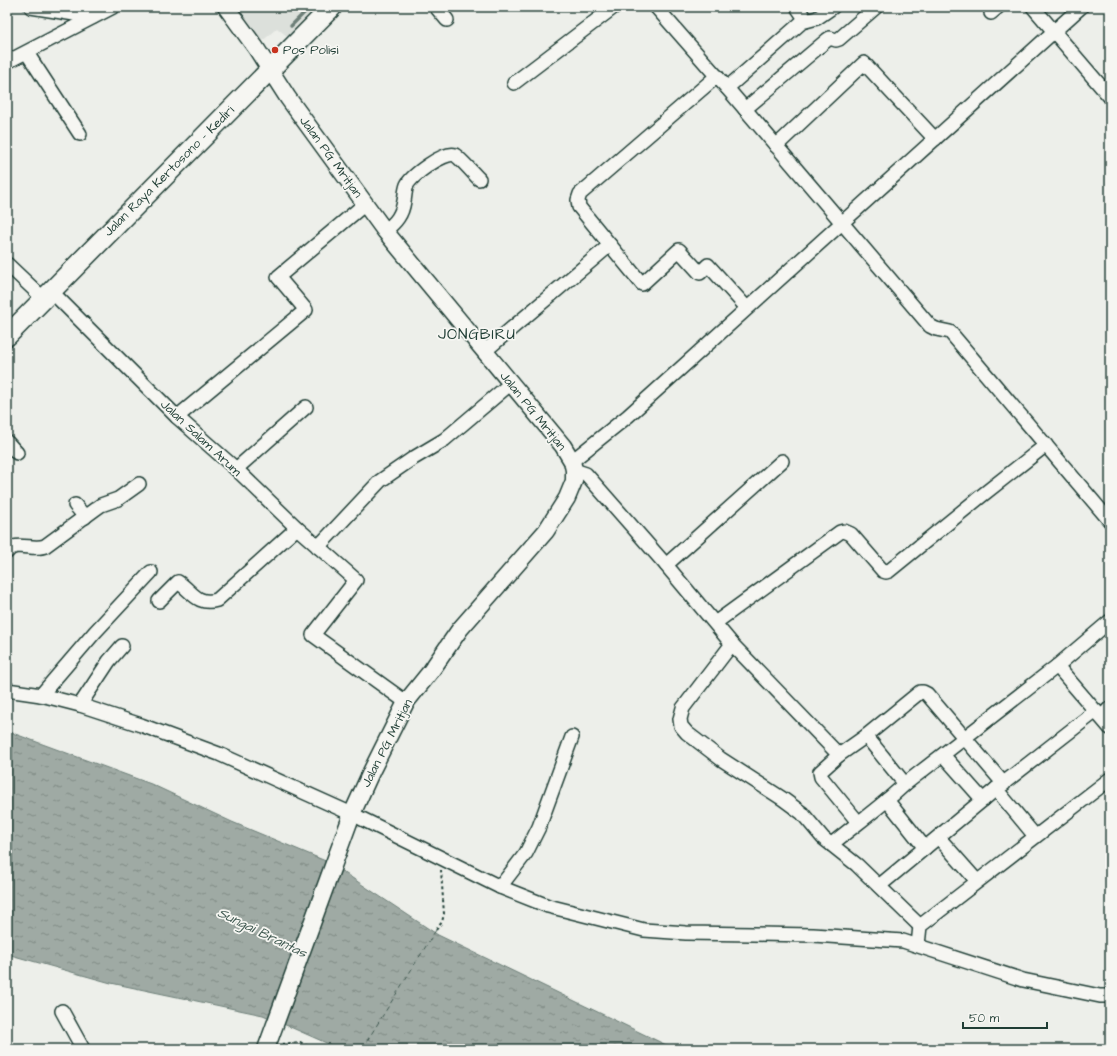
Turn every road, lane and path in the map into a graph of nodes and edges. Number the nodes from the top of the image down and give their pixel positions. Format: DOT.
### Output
graph roads {
  1 [pos="31,7"];
  2 [pos="113,7"];
  3 [pos="226,7"];
  4 [pos="332,7"];
  5 [pos="436,7"];
  6 [pos="614,7"];
  7 [pos="656,7"];
  8 [pos="834,7"];
  9 [pos="876,7"];
  10 [pos="1033,7"];
  11 [pos="1082,7"];
  12 [pos="802,11"];
  13 [pos="93,18"];
  14 [pos="447,20"];
  15 [pos="1054,32"];
  16 [pos="27,53"];
  17 [pos="7,62"];
  18 [pos="270,69"];
  19 [pos="717,76"];
  20 [pos="514,83"];
  21 [pos="727,88"];
  22 [pos="1110,97"];
  23 [pos="745,109"];
  24 [pos="80,134"];
  25 [pos="935,139"];
  26 [pos="776,146"];
  27 [pos="479,179"];
  28 [pos="365,204"];
  29 [pos="842,223"];
  30 [pos="385,231"];
  31 [pos="610,245"];
  32 [pos="7,264"];
  33 [pos="47,295"];
  34 [pos="747,308"];
  35 [pos="7,336"];
  36 [pos="485,351"];
  37 [pos="510,384"];
  38 [pos="306,407"];
  39 [pos="177,417"];
  40 [pos="7,442"];
  41 [pos="1046,445"];
  42 [pos="18,453"];
  43 [pos="782,460"];
  44 [pos="573,466"];
  45 [pos="236,470"];
  46 [pos="139,484"];
  47 [pos="75,506"];
  48 [pos="1107,512"];
  49 [pos="85,517"];
  50 [pos="297,528"];
  51 [pos="318,547"];
  52 [pos="7,549"];
  53 [pos="666,565"];
  54 [pos="151,572"];
  55 [pos="159,601"];
  56 [pos="1110,620"];
  57 [pos="715,623"];
  58 [pos="732,644"];
  59 [pos="122,646"];
  60 [pos="1057,666"];
  61 [pos="7,690"];
  62 [pos="41,695"];
  63 [pos="406,702"];
  64 [pos="80,705"];
  65 [pos="1106,719"];
  66 [pos="866,736"];
  67 [pos="572,737"];
  68 [pos="964,739"];
  69 [pos="839,755"];
  70 [pos="943,755"];
  71 [pos="1110,779"];
  72 [pos="904,784"];
  73 [pos="1000,787"];
  74 [pos="887,800"];
  75 [pos="983,800"];
  76 [pos="352,814"];
  77 [pos="858,822"];
  78 [pos="1035,836"];
  79 [pos="939,838"];
  80 [pos="832,844"];
  81 [pos="925,848"];
  82 [pos="440,857"];
  83 [pos="977,881"];
  84 [pos="879,886"];
  85 [pos="500,887"];
  86 [pos="920,926"];
  87 [pos="436,930"];
  88 [pos="918,945"];
  89 [pos="1110,996"];
  90 [pos="62,1011"];
  91 [pos="271,1048"];
  92 [pos="83,1049"];
  93 [pos="313,1049"];
  1 -- 13 [label="street"];
  2 -- 13 [label="street"];
  3 -- 18 [label="main road, Jalan PG Mritjan"];
  4 -- 18 [label="highway, Jalan Raya Kertosono - Kediri"];
  5 -- 14 [label="street"];
  6 -- 20 [label="street"];
  7 -- 19 [label="street"];
  8 -- 12 [label="street"];
  9 -- 23 [label="street"];
  10 -- 15 [label="street"];
  11 -- 15 [label="street"];
  12 -- 21 [label="street"];
  13 -- 16 [label="street"];
  15 -- 22 [label="street"];
  15 -- 25 [label="street"];
  16 -- 17 [label="street"];
  16 -- 24 [label="street"];
  18 -- 28 [label="main road, Jalan PG Mritjan"];
  18 -- 33 [label="highway, Jalan Raya Kertosono - Kediri"];
  19 -- 21 [label="street"];
  19 -- 31 [label="street"];
  21 -- 23 [label="street"];
  23 -- 26 [label="street"];
  25 -- 26 [label="street"];
  25 -- 29 [label="street"];
  26 -- 29 [label="street"];
  27 -- 30 [label="street"];
  28 -- 30 [label="main road, Jalan PG Mritjan"];
  28 -- 39 [label="street"];
  29 -- 34 [label="street"];
  29 -- 41 [label="street"];
  30 -- 36 [label="main road, Jalan PG Mritjan"];
  31 -- 34 [label="street"];
  31 -- 36 [label="street"];
  32 -- 33 [label="street, Jalan Salam Arum"];
  33 -- 35 [label="highway, Jalan Raya Kertosono - Kediri"];
  33 -- 39 [label="street, Jalan Salam Arum"];
  34 -- 44 [label="street"];
  36 -- 37 [label="main road, Jalan PG Mritjan"];
  37 -- 44 [label="main road, Jalan PG Mritjan"];
  37 -- 51 [label="street"];
  38 -- 45 [label="street"];
  39 -- 45 [label="street, Jalan Salam Arum"];
  40 -- 42 [label="street"];
  41 -- 48 [label="street"];
  41 -- 57 [label="street"];
  43 -- 53 [label="street"];
  44 -- 53 [label="street"];
  44 -- 63 [label="main road, Jalan PG Mritjan"];
  45 -- 50 [label="street, Jalan Salam Arum"];
  46 -- 49 [label="street"];
  47 -- 49 [label="street"];
  49 -- 52 [label="street"];
  50 -- 51 [label="street, Jalan Salam Arum"];
  50 -- 55 [label="street"];
  51 -- 63 [label="street, Jalan Salam Arum"];
  53 -- 57 [label="street"];
  54 -- 62 [label="street"];
  56 -- 60 [label="street"];
  57 -- 58 [label="street"];
  58 -- 69 [label="street"];
  58 -- 80 [label="street"];
  59 -- 64 [label="street"];
  60 -- 65 [label="street"];
  60 -- 68 [label="street"];
  61 -- 62 [label="street"];
  62 -- 64 [label="street"];
  63 -- 76 [label="main road, Jalan PG Mritjan"];
  64 -- 76 [label="street"];
  65 -- 73 [label="street"];
  66 -- 68 [label="street"];
  66 -- 69 [label="street"];
  66 -- 72 [label="street"];
  67 -- 85 [label="street"];
  68 -- 70 [label="street"];
  68 -- 73 [label="street"];
  69 -- 77 [label="street"];
  70 -- 72 [label="street"];
  70 -- 75 [label="street"];
  71 -- 78 [label="street"];
  72 -- 74 [label="street"];
  73 -- 75 [label="street"];
  73 -- 78 [label="street"];
  74 -- 77 [label="street"];
  74 -- 81 [label="street"];
  75 -- 79 [label="street"];
  76 -- 82 [label="street"];
  76 -- 91 [label="main road, Jalan PG Mritjan"];
  77 -- 80 [label="street"];
  78 -- 83 [label="street"];
  79 -- 81 [label="street"];
  79 -- 83 [label="street"];
  80 -- 84 [label="street"];
  81 -- 84 [label="street"];
  82 -- 85 [label="street"];
  82 -- 87 [label="path"];
  83 -- 86 [label="street"];
  84 -- 86 [label="street"];
  85 -- 88 [label="street"];
  86 -- 88 [label="street"];
  88 -- 89 [label="street"];
  90 -- 92 [label="street"];
  91 -- 93 [label="path"];
}
